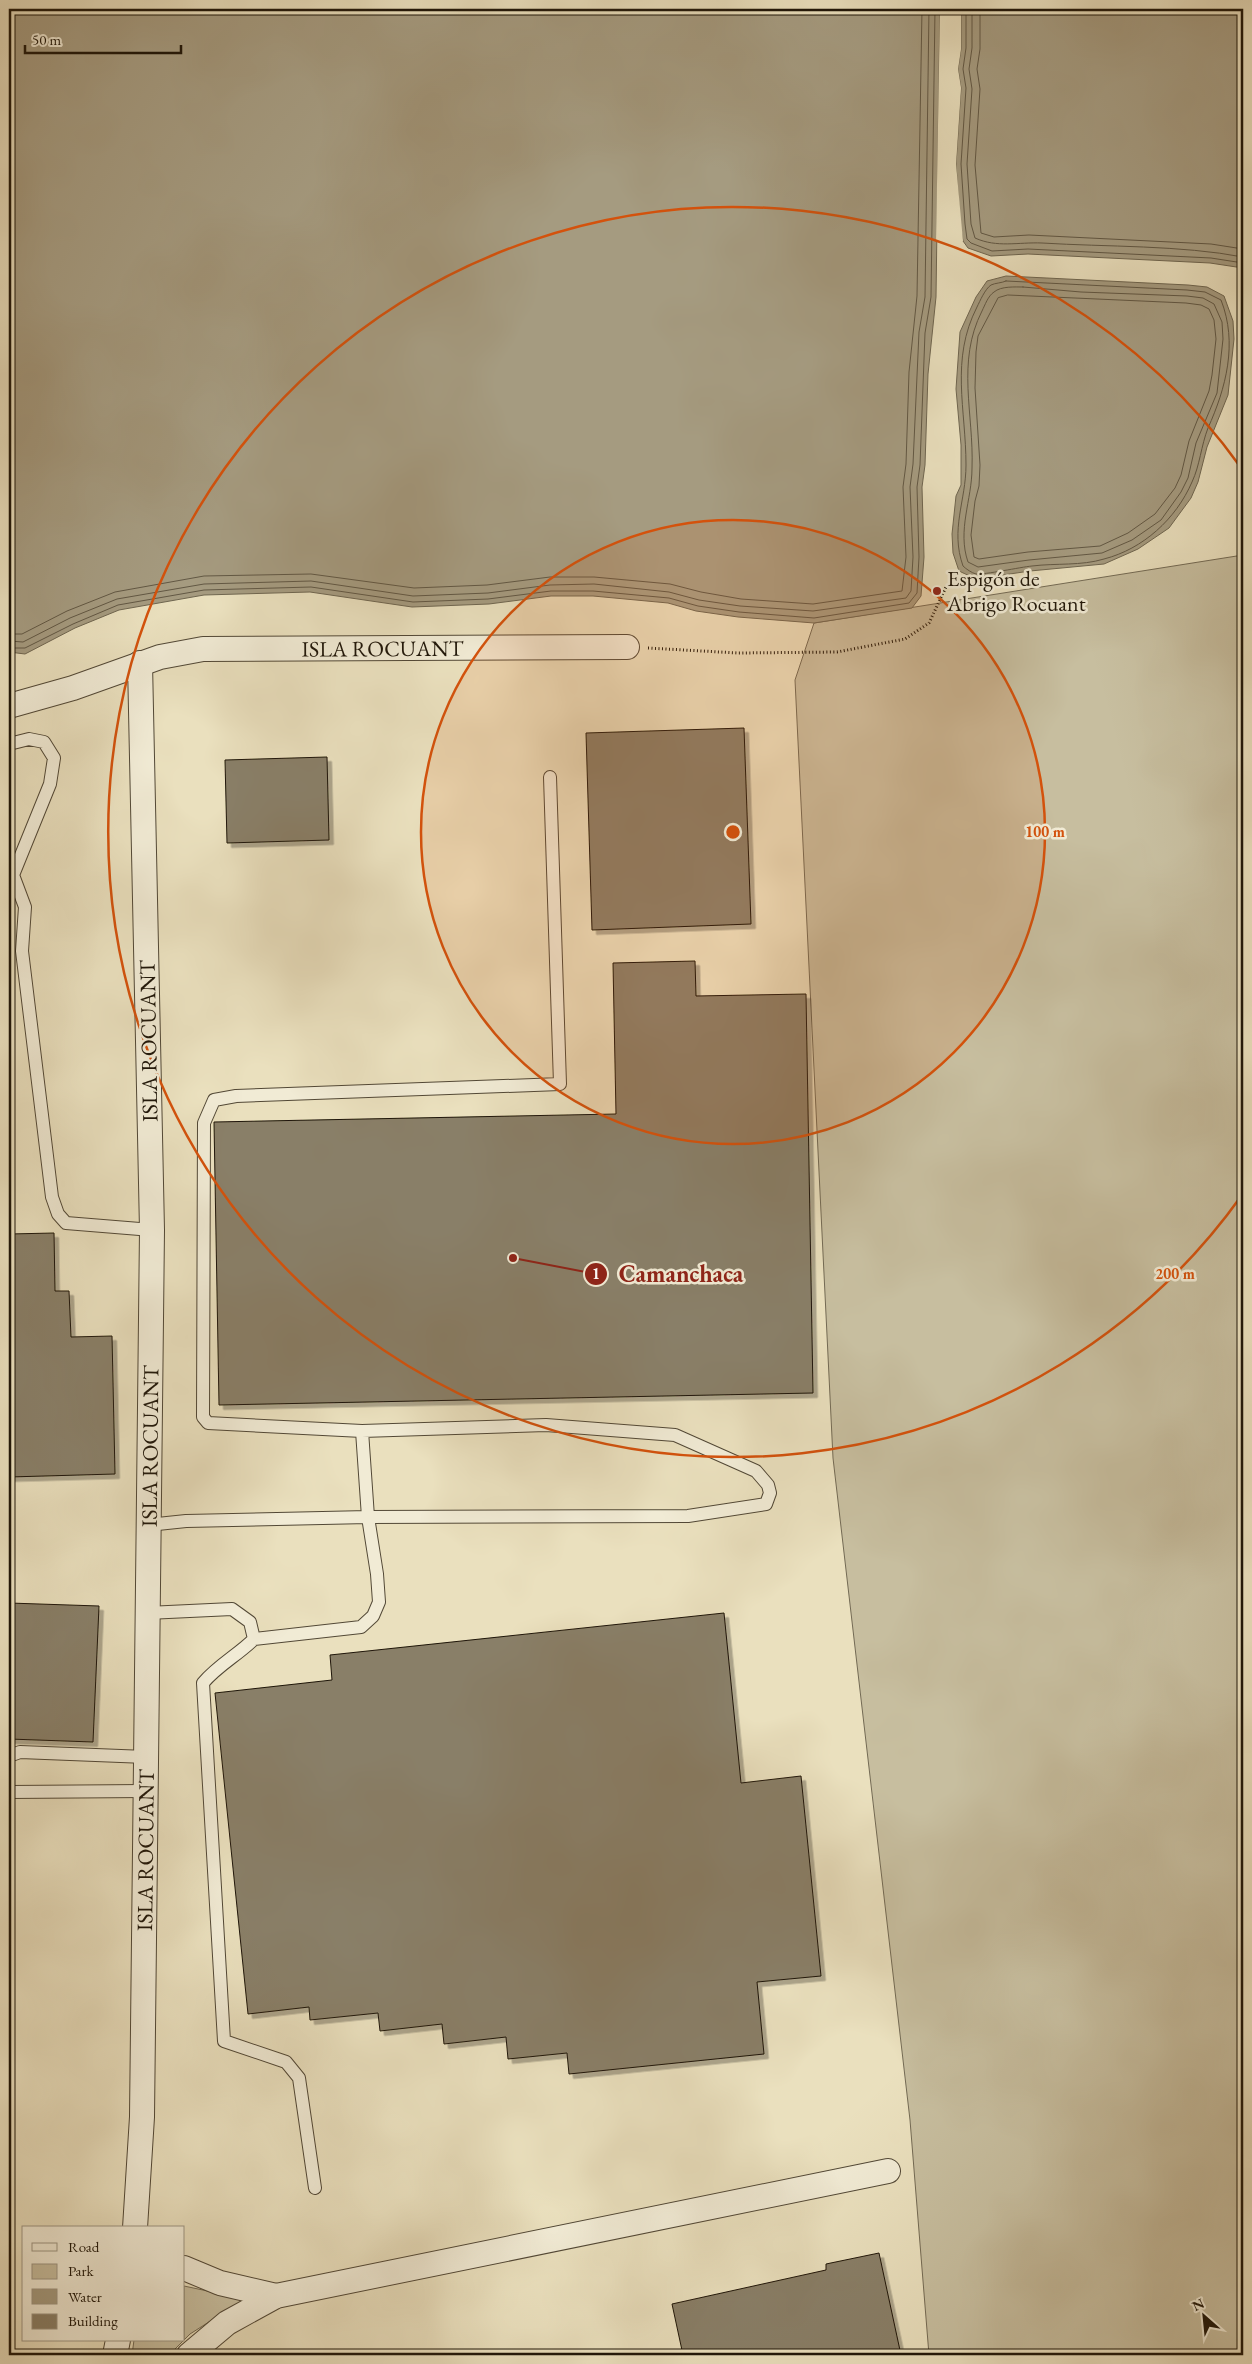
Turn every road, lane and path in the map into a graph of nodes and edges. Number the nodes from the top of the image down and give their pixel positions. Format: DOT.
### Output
graph roads {
  1 [pos="946,587"];
  2 [pos="627,647"];
  3 [pos="140,663"];
  4 [pos="9,706"];
  5 [pos="9,744"];
  6 [pos="550,777"];
  7 [pos="11,874"];
  8 [pos="152,1230"];
  9 [pos="362,1431"];
  10 [pos="368,1517"];
  11 [pos="148,1525"];
  12 [pos="147,1613"];
  13 [pos="254,1639"];
  14 [pos="9,1756"];
  15 [pos="146,1757"];
  16 [pos="145,1791"];
  17 [pos="9,1792"];
  18 [pos="888,2171"];
  19 [pos="314,2188"];
  20 [pos="135,2226"];
  21 [pos="185,2268"];
  22 [pos="276,2296"];
  23 [pos="118,2342"];
  24 [pos="115,2355"];
  25 [pos="189,2355"];
  1 -- 2 [label="path"];
  2 -- 3 [label="street, ISLA ROCUANT"];
  3 -- 4 [label="street, ISLA ROCUANT"];
  3 -- 8 [label="street, ISLA ROCUANT"];
  5 -- 7 [label="lane"];
  6 -- 9 [label="lane"];
  7 -- 8 [label="lane"];
  8 -- 11 [label="street, ISLA ROCUANT"];
  9 -- 10 [label="lane"];
  9 -- 10 [label="lane"];
  10 -- 11 [label="lane"];
  10 -- 13 [label="lane"];
  11 -- 12 [label="street, ISLA ROCUANT"];
  12 -- 13 [label="lane"];
  12 -- 15 [label="street, ISLA ROCUANT"];
  13 -- 19 [label="lane"];
  14 -- 15 [label="lane"];
  15 -- 16 [label="street, ISLA ROCUANT"];
  16 -- 17 [label="lane"];
  16 -- 20 [label="street, ISLA ROCUANT"];
  18 -- 22 [label="street"];
  21 -- 22 [label="street"];
  22 -- 25 [label="street"];
  23 -- 24 [label="street"];
}
